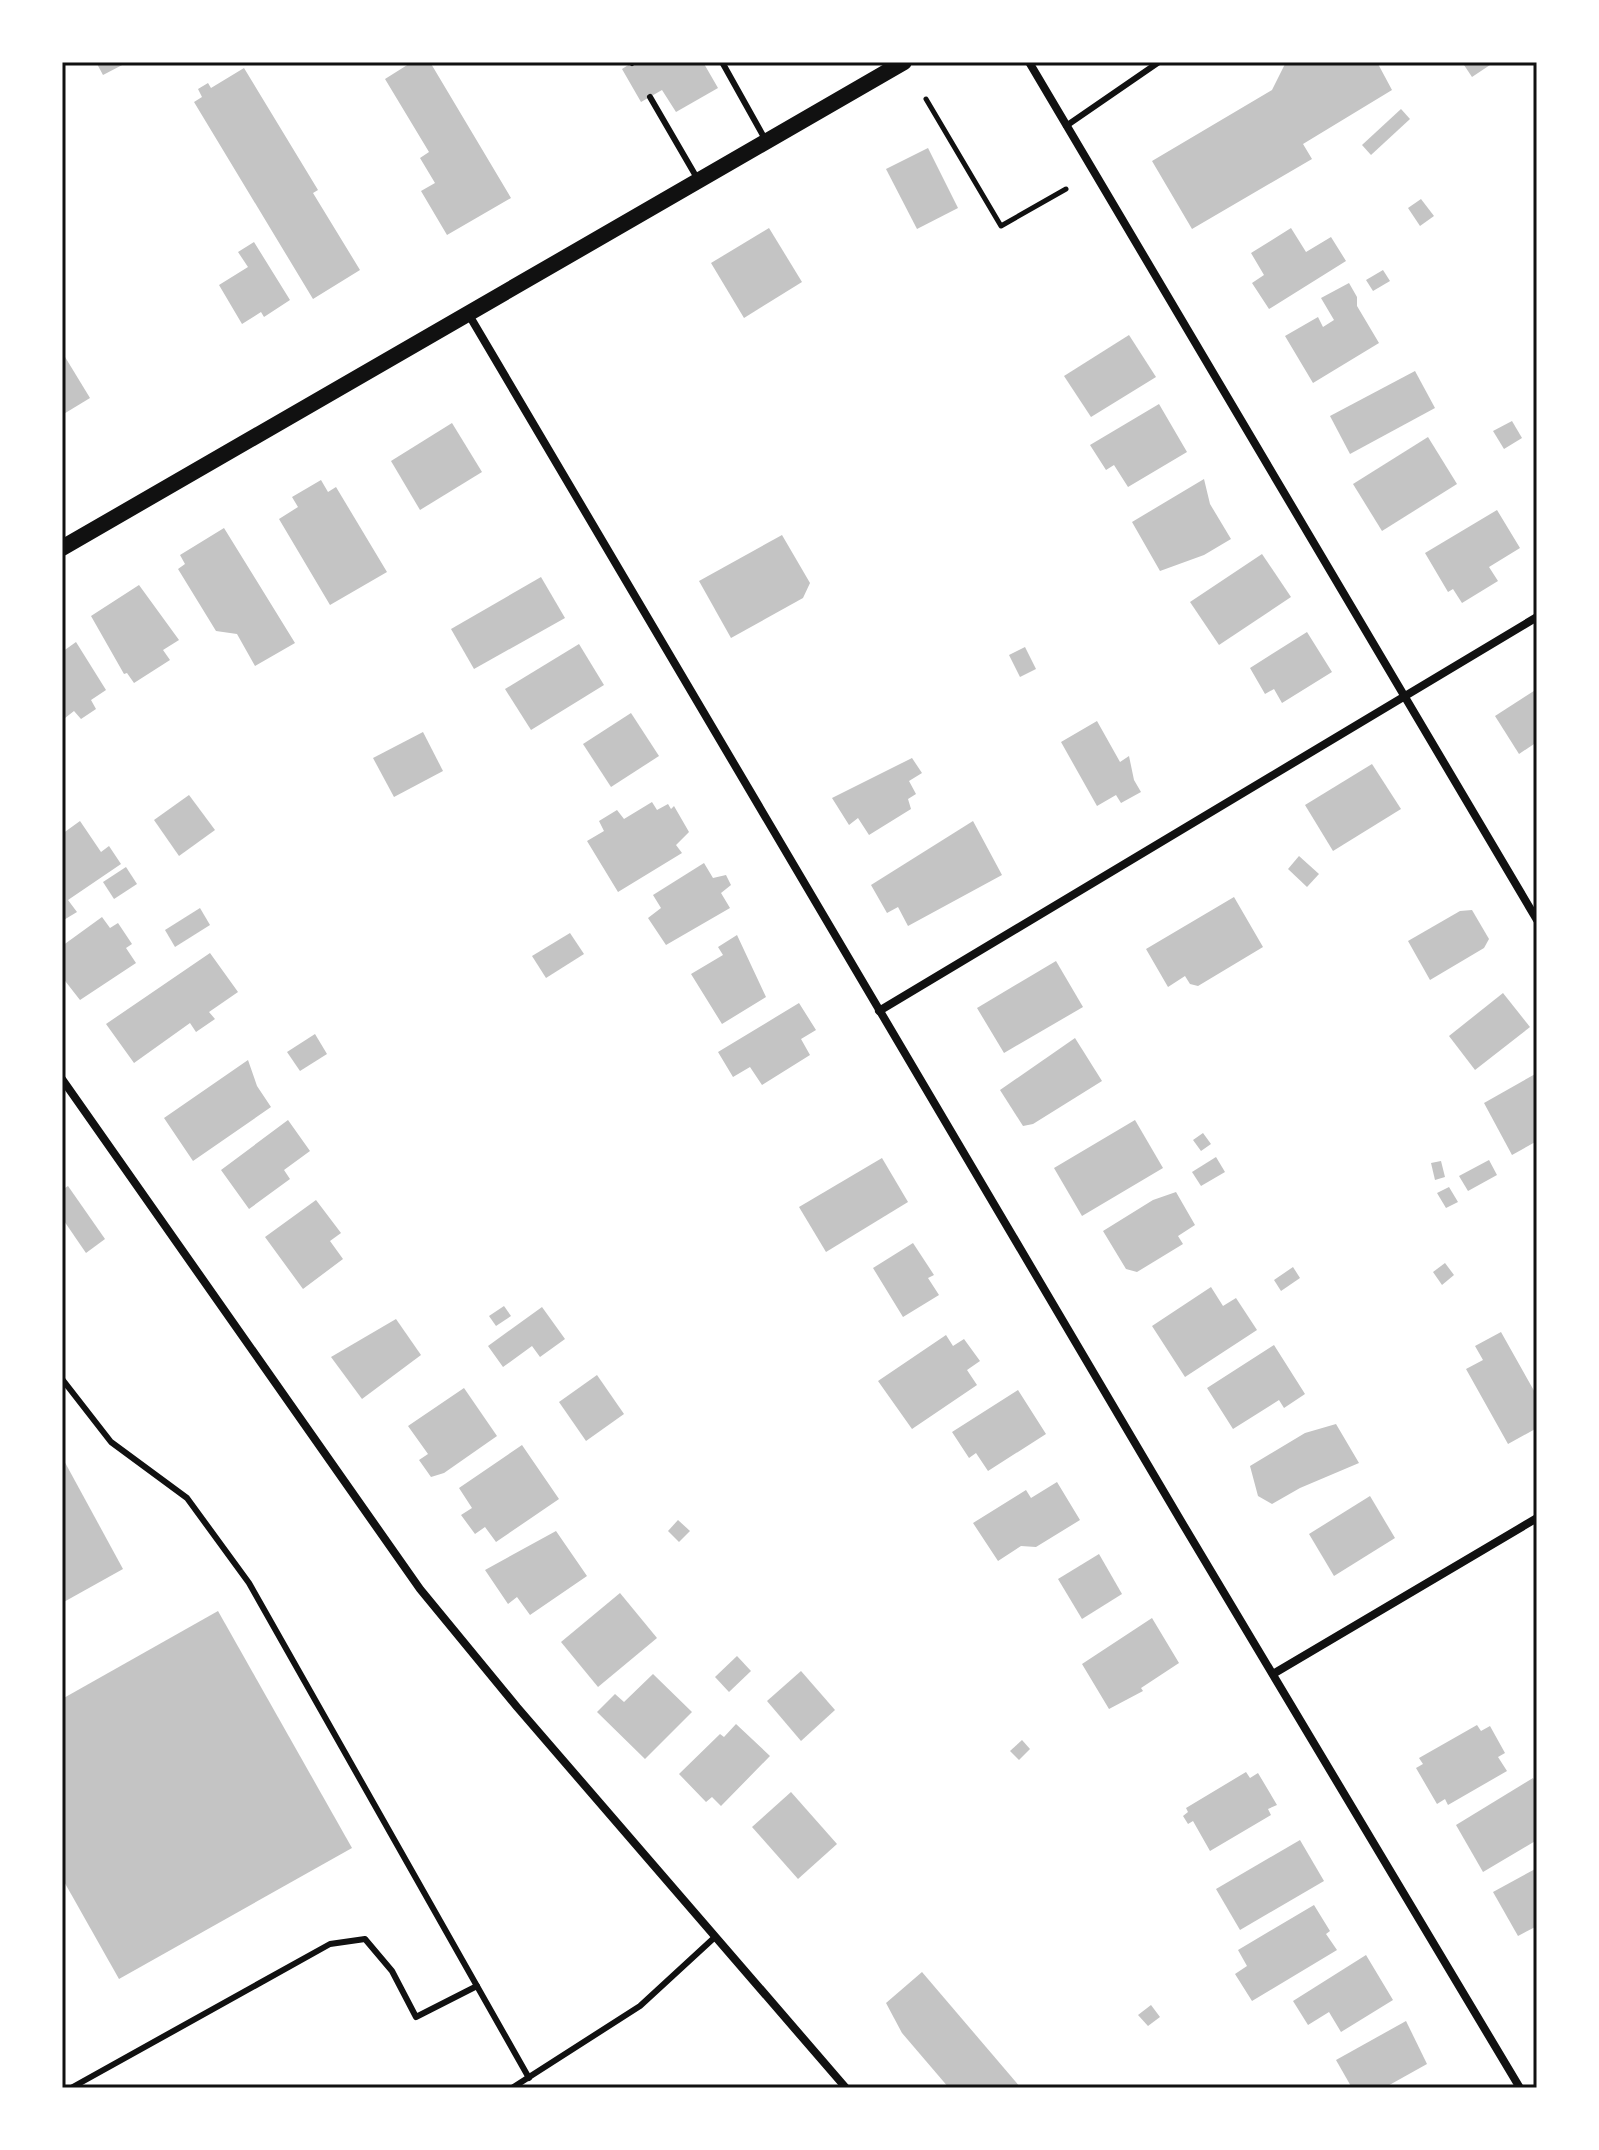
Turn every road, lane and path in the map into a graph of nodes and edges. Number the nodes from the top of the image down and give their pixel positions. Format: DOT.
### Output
graph roads {
  1 [pos="722,62"];
  2 [pos="904,62"];
  3 [pos="1029,62"];
  4 [pos="1159,62"];
  5 [pos="650,97"];
  6 [pos="926,99"];
  7 [pos="1066,126"];
  8 [pos="767,142"];
  9 [pos="699,181"];
  10 [pos="1066,189"];
  11 [pos="469,315"];
  12 [pos="62,548"];
  13 [pos="1537,617"];
  14 [pos="1406,696"];
  15 [pos="1537,920"];
  16 [pos="879,1011"];
  17 [pos="62,1079"];
  18 [pos="62,1379"];
  19 [pos="1537,1518"];
  20 [pos="1273,1674"];
  21 [pos="715,1937"];
  22 [pos="477,1986"];
  23 [pos="529,2078"];
  24 [pos="71,2088"];
  25 [pos="512,2088"];
  26 [pos="846,2088"];
  27 [pos="1520,2088"];
  1 -- 8 [label="lane"];
  2 -- 8 [label="main road"];
  3 -- 7 [label="street"];
  4 -- 7 [label="lane"];
  5 -- 9 [label="lane"];
  6 -- 10 [label="path"];
  7 -- 14 [label="street"];
  8 -- 9 [label="main road"];
  9 -- 11 [label="main road"];
  11 -- 12 [label="main road"];
  11 -- 16 [label="street"];
  13 -- 14 [label="street"];
  14 -- 15 [label="street"];
  14 -- 16 [label="street"];
  16 -- 20 [label="street"];
  17 -- 21 [label="street"];
  18 -- 22 [label="lane"];
  19 -- 20 [label="street"];
  20 -- 27 [label="street"];
  21 -- 23 [label="lane"];
  21 -- 26 [label="street"];
  22 -- 23 [label="lane"];
  22 -- 24 [label="lane"];
  23 -- 25 [label="lane"];
}
